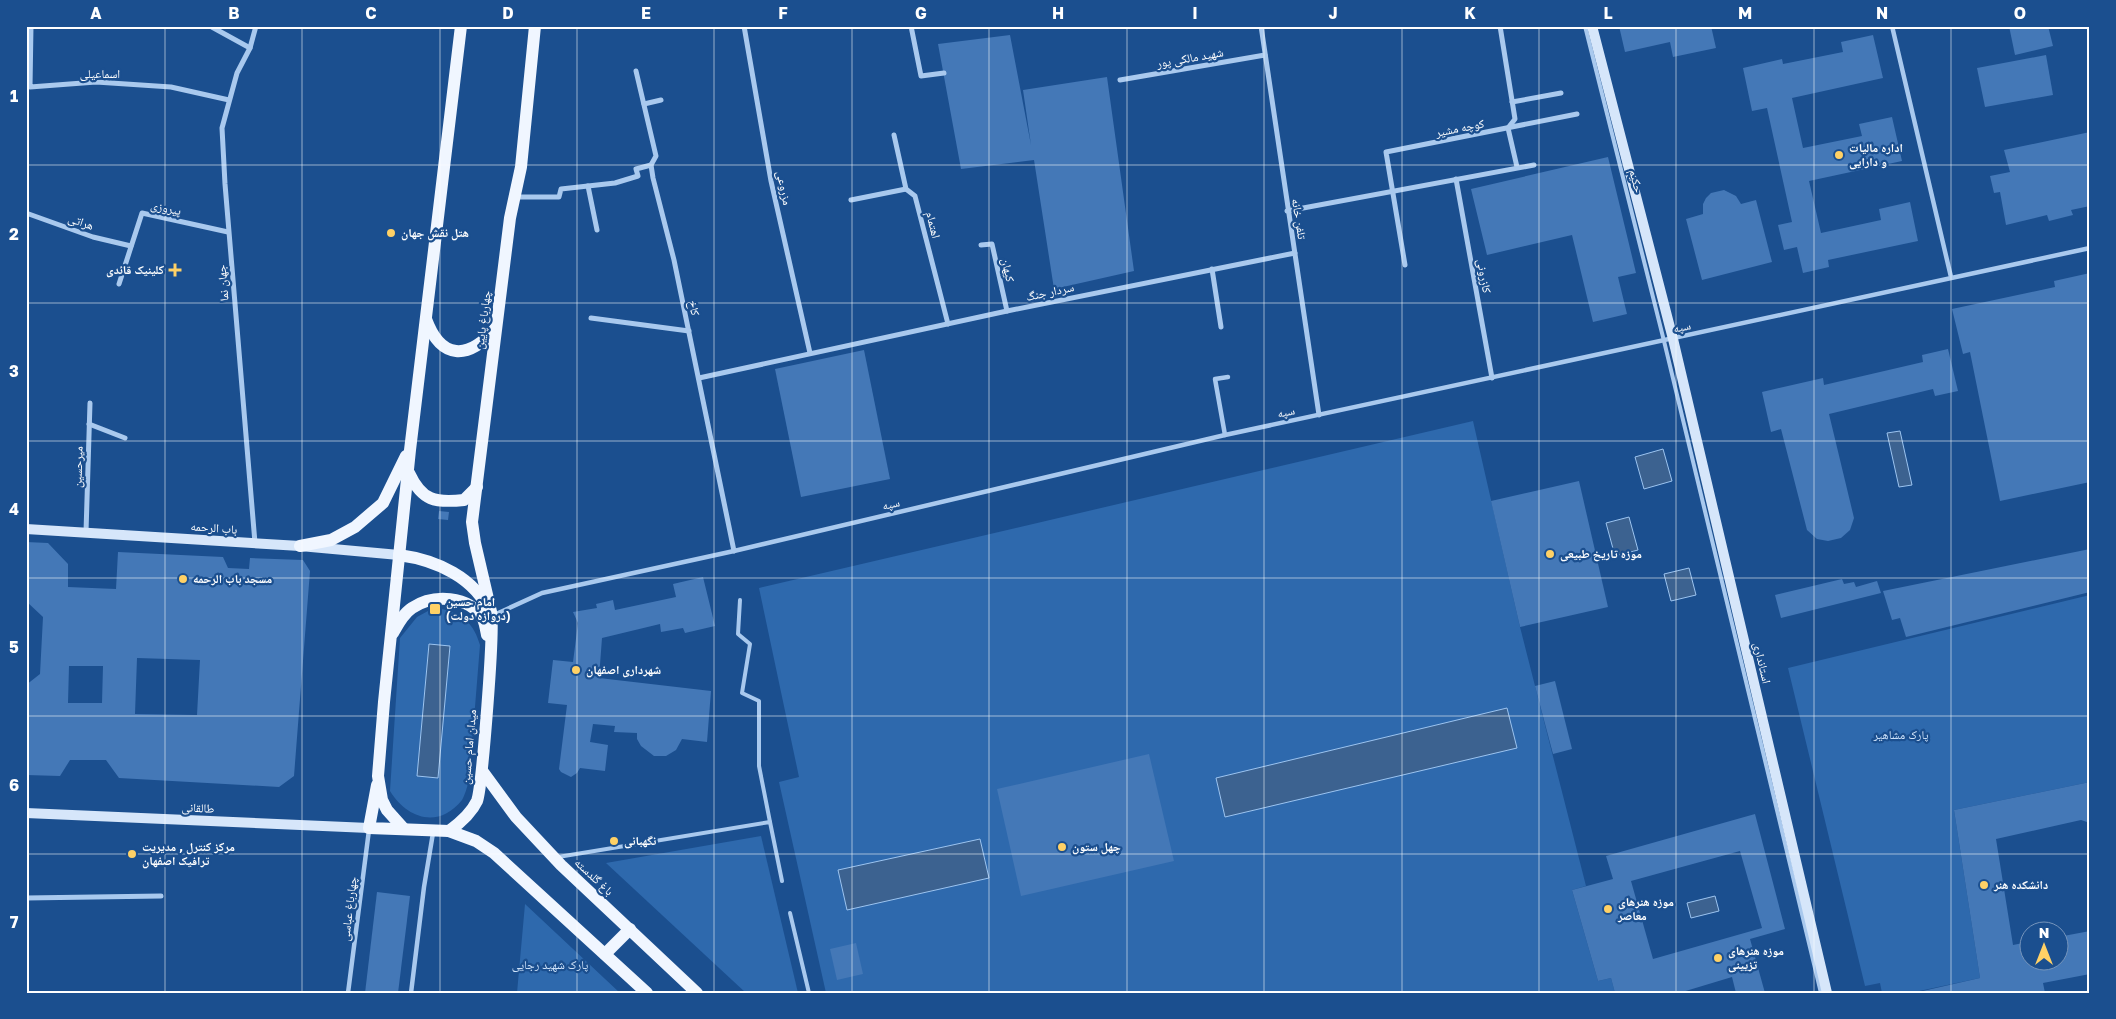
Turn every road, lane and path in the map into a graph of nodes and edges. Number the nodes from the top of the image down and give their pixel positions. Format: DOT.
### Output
graph roads {
  1 [pos="31,26"];
  2 [pos="210,26"];
  3 [pos="256,26"];
  4 [pos="461,26"];
  5 [pos="535,26"];
  6 [pos="744,26"];
  7 [pos="911,26"];
  8 [pos="1260,26"];
  9 [pos="1500,26"];
  10 [pos="1585,26"];
  11 [pos="1592,26"];
  12 [pos="1892,26"];
  13 [pos="250,48"];
  14 [pos="1265,55"];
  15 [pos="636,71"];
  16 [pos="944,73"];
  17 [pos="1120,80"];
  18 [pos="1561,93"];
  19 [pos="230,100"];
  20 [pos="661,100"];
  21 [pos="1512,102"];
  22 [pos="644,104"];
  23 [pos="1576,114"];
  24 [pos="1508,128"];
  25 [pos="894,135"];
  26 [pos="651,165"];
  27 [pos="1534,165"];
  28 [pos="1517,167"];
  29 [pos="1456,179"];
  30 [pos="588,186"];
  31 [pos="906,189"];
  32 [pos="1392,191"];
  33 [pos="514,196"];
  34 [pos="851,200"];
  35 [pos="1287,211"];
  36 [pos="26,213"];
  37 [pos="597,230"];
  38 [pos="228,232"];
  39 [pos="981,245"];
  40 [pos="131,246"];
  41 [pos="2090,248"];
  42 [pos="1295,253"];
  43 [pos="1405,266"];
  44 [pos="1212,269"];
  45 [pos="1952,277"];
  46 [pos="119,284"];
  47 [pos="1007,311"];
  48 [pos="591,318"];
  49 [pos="426,319"];
  50 [pos="948,324"];
  51 [pos="1222,327"];
  52 [pos="495,329"];
  53 [pos="689,331"];
  54 [pos="1669,340"];
  55 [pos="810,353"];
  56 [pos="1228,377"];
  57 [pos="699,378"];
  58 [pos="1492,378"];
  59 [pos="90,403"];
  60 [pos="1319,415"];
  61 [pos="89,424"];
  62 [pos="1225,435"];
  63 [pos="125,438"];
  64 [pos="410,450"];
  65 [pos="408,471"];
  66 [pos="477,487"];
  67 [pos="26,529"];
  68 [pos="86,532"];
  69 [pos="255,543"];
  70 [pos="300,546"];
  71 [pos="734,551"];
  72 [pos="399,555"];
  73 [pos="740,600"];
  74 [pos="492,616"];
  75 [pos="390,640"];
  76 [pos="490,650"];
  77 [pos="482,772"];
  78 [pos="378,776"];
  79 [pos="26,813"];
  80 [pos="26,820"];
  81 [pos="770,822"];
  82 [pos="369,828"];
  83 [pos="404,829"];
  84 [pos="434,831"];
  85 [pos="449,831"];
  86 [pos="555,858"];
  87 [pos="782,882"];
  88 [pos="161,896"];
  89 [pos="26,898"];
  90 [pos="790,913"];
  91 [pos="630,929"];
  92 [pos="605,954"];
  93 [pos="348,993"];
  94 [pos="411,993"];
  95 [pos="647,993"];
  96 [pos="697,993"];
  97 [pos="808,993"];
  98 [pos="1821,993"];
  99 [pos="1828,993"];
  1 -- 19 [label="street, اسماعیلی"];
  2 -- 13 [label="street"];
  3 -- 13 [label="street, جهان نما"];
  4 -- 49 [label="main road"];
  5 -- 33 [label="main road, چهارباغ پایین"];
  6 -- 55 [label="street, مزروعی"];
  7 -- 16 [label="street"];
  8 -- 14 [label="street, تلفن خانه"];
  9 -- 21 [label="street"];
  10 -- 54 [label="lane, حکیم"];
  11 -- 54 [label="main road, حکیم"];
  12 -- 45 [label="street"];
  13 -- 19 [label="street, جهان نما"];
  14 -- 17 [label="street, شهید مالکی پور"];
  14 -- 35 [label="street, تلفن خانه"];
  15 -- 22 [label="street, کاخ"];
  18 -- 21 [label="street"];
  19 -- 38 [label="street, جهان نما"];
  20 -- 22 [label="street"];
  21 -- 24 [label="street"];
  22 -- 26 [label="street, کاخ"];
  23 -- 24 [label="street, كوچه مشير"];
  24 -- 28 [label="street"];
  24 -- 32 [label="street, كوچه مشير"];
  25 -- 31 [label="street, اهتمام"];
  26 -- 30 [label="street"];
  26 -- 53 [label="street, کاخ"];
  27 -- 28 [label="street"];
  28 -- 29 [label="street"];
  29 -- 32 [label="street"];
  29 -- 58 [label="street, کازرونی"];
  30 -- 33 [label="street"];
  30 -- 37 [label="street"];
  31 -- 34 [label="street"];
  31 -- 50 [label="street, اهتمام"];
  32 -- 35 [label="street"];
  32 -- 43 [label="street"];
  33 -- 52 [label="main road, چهارباغ پایین"];
  35 -- 42 [label="street, تلفن خانه"];
  36 -- 40 [label="street, هراتی"];
  38 -- 40 [label="street, پیروزی"];
  38 -- 69 [label="street, جهان نما"];
  39 -- 47 [label="street, کیهان"];
  40 -- 46 [label="street, پیروزی"];
  41 -- 45 [label="street, سپه"];
  42 -- 44 [label="street, سردار جنگ"];
  42 -- 60 [label="street, تلفن خانه"];
  44 -- 47 [label="street, سردار جنگ"];
  44 -- 51 [label="street"];
  45 -- 54 [label="street, سپه"];
  47 -- 50 [label="street, سردار جنگ"];
  48 -- 53 [label="street"];
  49 -- 52 [label="main road"];
  49 -- 64 [label="main road"];
  50 -- 55 [label="street, سردار جنگ"];
  52 -- 66 [label="main road, چهارباغ پایین"];
  53 -- 57 [label="street, کاخ"];
  54 -- 58 [label="street, سپه"];
  54 -- 98 [label="lane, استانداری"];
  54 -- 99 [label="main road, استانداری"];
  55 -- 57 [label="street, سردار جنگ"];
  56 -- 62 [label="street"];
  57 -- 71 [label="street, کاخ"];
  58 -- 60 [label="street, سپه"];
  59 -- 61 [label="street, میرحسین"];
  60 -- 62 [label="street, سپه"];
  61 -- 63 [label="street"];
  61 -- 68 [label="street, میرحسین"];
  62 -- 71 [label="street, سپه"];
  64 -- 65 [label="main road"];
  64 -- 70 [label="main road"];
  65 -- 66 [label="main road"];
  65 -- 72 [label="main road"];
  66 -- 74 [label="main road, چهارباغ پایین"];
  67 -- 68 [label="main road, باب الرحمه"];
  68 -- 69 [label="main road, باب الرحمه"];
  69 -- 70 [label="main road, باب الرحمه"];
  70 -- 72 [label="main road, باب الرحمه"];
  71 -- 74 [label="street, سپه"];
  72 -- 74 [label="main road"];
  72 -- 75 [label="main road, میدان امام حسین"];
  73 -- 81 [label="lane"];
  74 -- 76 [label="main road, میدان امام حسین"];
  75 -- 76 [label="main road, میدان امام حسین"];
  75 -- 78 [label="main road, میدان امام حسین"];
  76 -- 77 [label="main road, میدان امام حسین"];
  77 -- 85 [label="main road, میدان امام حسین"];
  77 -- 86 [label="main road, باغ گلدسته"];
  78 -- 82 [label="main road"];
  78 -- 83 [label="main road, میدان امام حسین"];
  79 -- 80 [label="street"];
  79 -- 82 [label="main road, طالقانی"];
  81 -- 86 [label="lane"];
  81 -- 87 [label="lane"];
  82 -- 83 [label="main road"];
  82 -- 93 [label="street, چهارباغ عباسی"];
  83 -- 84 [label="main road"];
  84 -- 85 [label="main road"];
  84 -- 94 [label="street"];
  85 -- 92 [label="main road"];
  86 -- 91 [label="main road, باغ گلدسته"];
  88 -- 89 [label="street"];
  90 -- 97 [label="lane"];
  91 -- 92 [label="main road"];
  91 -- 96 [label="main road, باغ گلدسته"];
  92 -- 95 [label="main road"];
}
